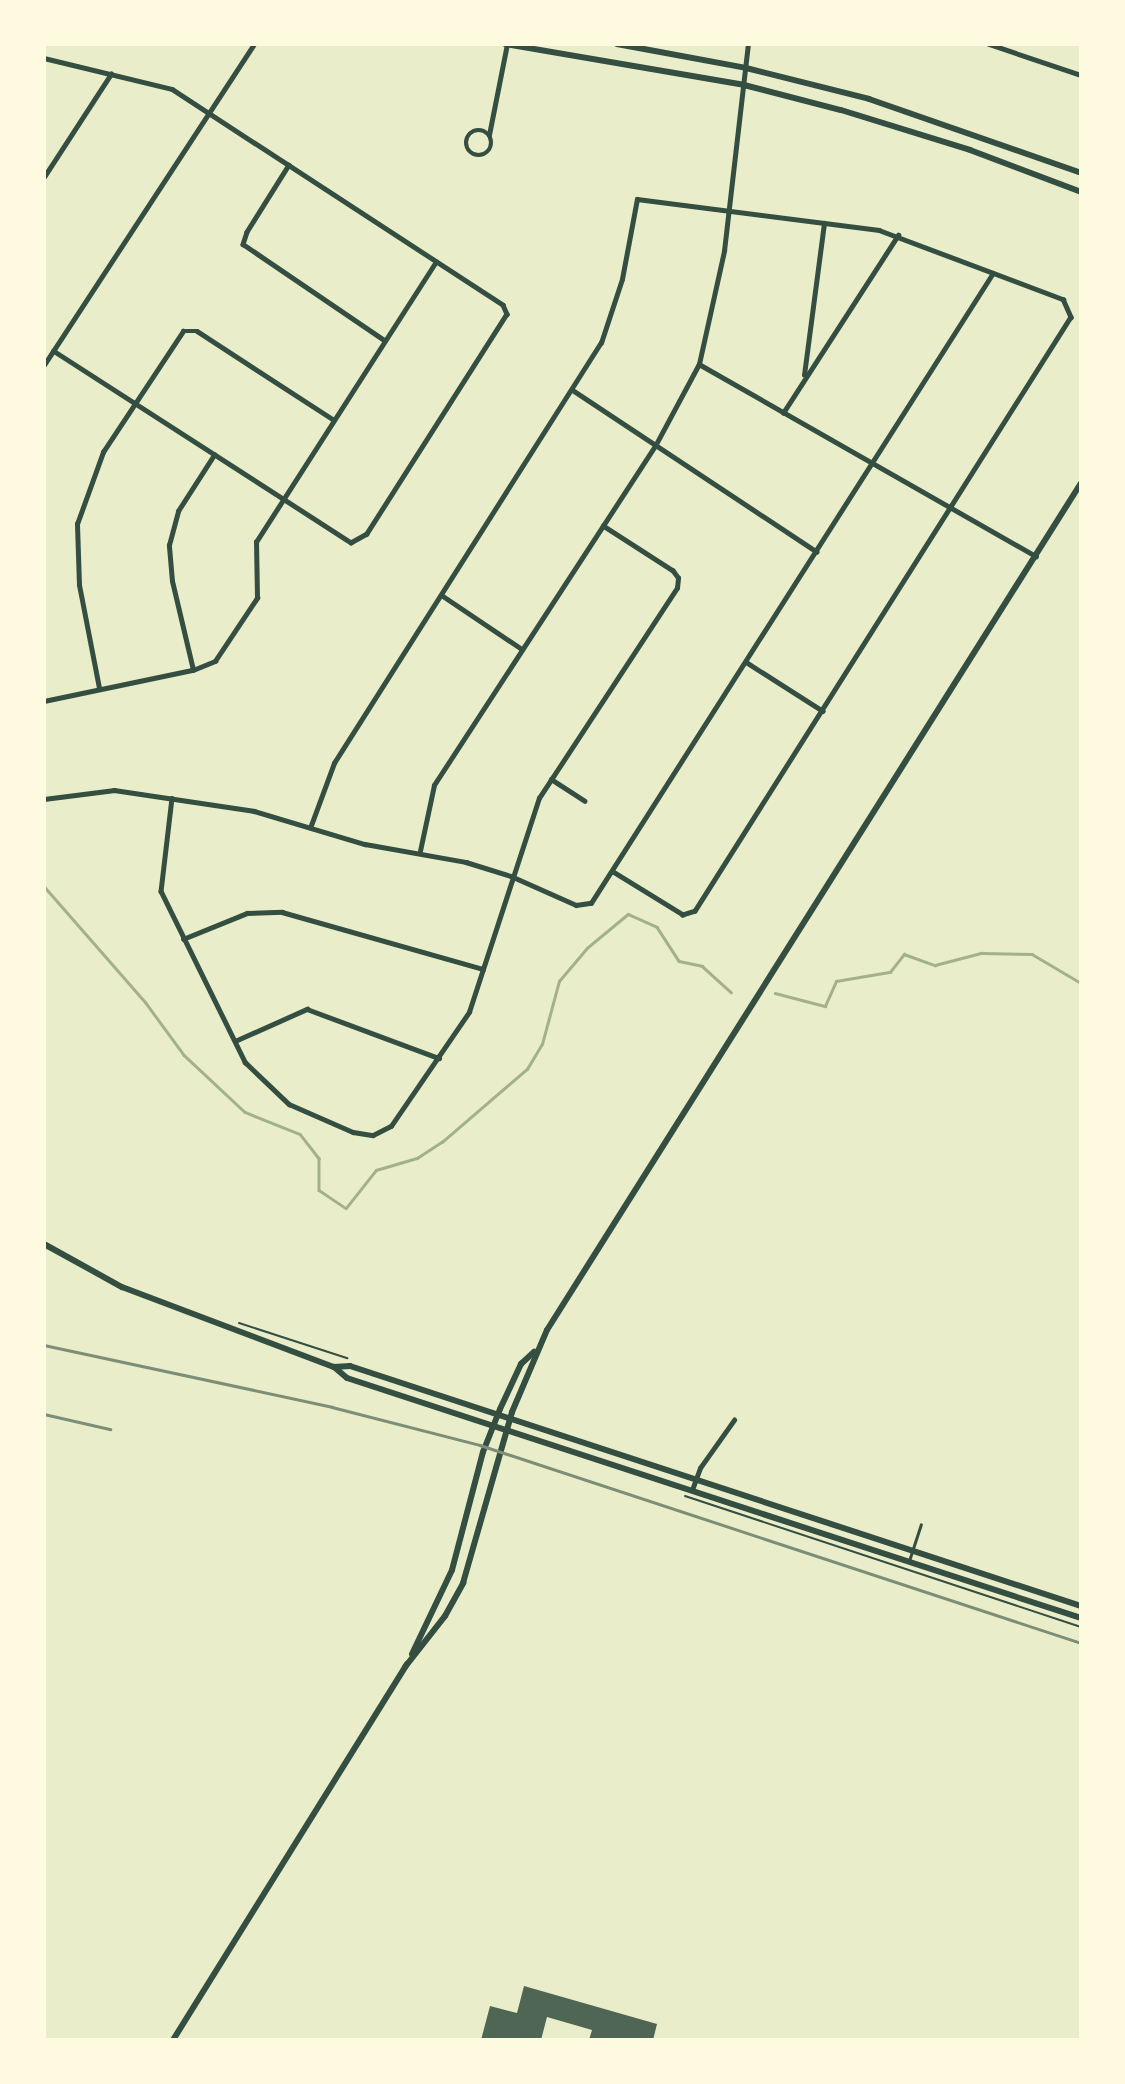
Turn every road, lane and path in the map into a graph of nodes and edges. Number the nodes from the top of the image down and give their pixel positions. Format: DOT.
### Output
graph roads {
  1 [pos="254,44"];
  2 [pos="506,44"];
  3 [pos="617,44"];
  4 [pos="748,44"];
  5 [pos="989,44"];
  6 [pos="44,58"];
  7 [pos="746,68"];
  8 [pos="111,74"];
  9 [pos="1081,75"];
  10 [pos="744,85"];
  11 [pos="209,114"];
  12 [pos="489,135"];
  13 [pos="289,165"];
  14 [pos="1081,173"];
  15 [pos="44,177"];
  16 [pos="1081,192"];
  17 [pos="730,209"];
  18 [pos="824,223"];
  19 [pos="898,235"];
  20 [pos="436,262"];
  21 [pos="993,273"];
  22 [pos="384,340"];
  23 [pos="53,351"];
  24 [pos="699,364"];
  25 [pos="44,365"];
  26 [pos="804,377"];
  27 [pos="573,391"];
  28 [pos="134,403"];
  29 [pos="783,413"];
  30 [pos="334,420"];
  31 [pos="655,446"];
  32 [pos="214,455"];
  33 [pos="872,464"];
  34 [pos="1081,484"];
  35 [pos="282,499"];
  36 [pos="952,507"];
  37 [pos="603,526"];
  38 [pos="817,552"];
  39 [pos="1036,556"];
  40 [pos="443,596"];
  41 [pos="522,649"];
  42 [pos="746,662"];
  43 [pos="192,670"];
  44 [pos="99,688"];
  45 [pos="44,701"];
  46 [pos="823,710"];
  47 [pos="551,779"];
  48 [pos="172,798"];
  49 [pos="44,799"];
  50 [pos="585,802"];
  51 [pos="310,828"];
  52 [pos="420,851"];
  53 [pos="613,872"];
  54 [pos="511,876"];
  55 [pos="183,939"];
  56 [pos="483,969"];
  57 [pos="235,1041"];
  58 [pos="439,1058"];
  59 [pos="44,1244"];
  60 [pos="535,1351"];
  61 [pos="334,1367"];
  62 [pos="497,1416"];
  63 [pos="509,1419"];
  64 [pos="734,1420"];
  65 [pos="492,1428"];
  66 [pos="506,1432"];
  67 [pos="696,1480"];
  68 [pos="692,1490"];
  69 [pos="921,1525"];
  70 [pos="912,1551"];
  71 [pos="909,1561"];
  72 [pos="1081,1606"];
  73 [pos="1081,1618"];
  74 [pos="405,1667"];
  75 [pos="173,2040"];
  1 -- 11 [label="street"];
  2 -- 10 [label="main road"];
  2 -- 12 [label="street"];
  3 -- 7 [label="main road"];
  4 -- 7 [label="street"];
  5 -- 9 [label="street"];
  6 -- 8 [label="street"];
  7 -- 10 [label="street"];
  7 -- 14 [label="main road"];
  8 -- 11 [label="street"];
  8 -- 15 [label="street"];
  10 -- 16 [label="main road"];
  10 -- 17 [label="street"];
  11 -- 13 [label="street"];
  11 -- 23 [label="street"];
  12 -- 12 [label="street"];
  13 -- 20 [label="street"];
  13 -- 22 [label="street"];
  17 -- 18 [label="street"];
  17 -- 24 [label="street"];
  17 -- 27 [label="street"];
  18 -- 19 [label="street"];
  18 -- 26 [label="street"];
  19 -- 21 [label="street"];
  19 -- 26 [label="street"];
  20 -- 22 [label="street"];
  20 -- 35 [label="street"];
  21 -- 33 [label="street"];
  21 -- 36 [label="street"];
  22 -- 30 [label="street"];
  23 -- 25 [label="street"];
  23 -- 28 [label="street"];
  24 -- 29 [label="street"];
  24 -- 31 [label="street"];
  26 -- 29 [label="street"];
  27 -- 31 [label="street"];
  27 -- 40 [label="street"];
  28 -- 30 [label="street"];
  28 -- 32 [label="street"];
  28 -- 44 [label="street"];
  29 -- 33 [label="street"];
  30 -- 35 [label="street"];
  31 -- 37 [label="street"];
  31 -- 38 [label="street"];
  32 -- 35 [label="street"];
  32 -- 43 [label="street"];
  33 -- 36 [label="street"];
  33 -- 38 [label="street"];
  34 -- 39 [label="main road"];
  35 -- 43 [label="street"];
  36 -- 39 [label="street"];
  36 -- 46 [label="street"];
  37 -- 41 [label="street"];
  37 -- 47 [label="street"];
  38 -- 42 [label="street"];
  39 -- 60 [label="main road"];
  40 -- 41 [label="street"];
  40 -- 51 [label="street"];
  41 -- 52 [label="street"];
  42 -- 46 [label="street"];
  42 -- 53 [label="street"];
  43 -- 44 [label="street"];
  44 -- 45 [label="street"];
  46 -- 53 [label="street"];
  47 -- 50 [label="street"];
  47 -- 54 [label="street"];
  48 -- 49 [label="street"];
  48 -- 51 [label="street"];
  48 -- 55 [label="street"];
  51 -- 52 [label="street"];
  52 -- 54 [label="street"];
  53 -- 54 [label="street"];
  54 -- 56 [label="street"];
  55 -- 56 [label="street"];
  55 -- 57 [label="street"];
  56 -- 58 [label="street"];
  57 -- 58 [label="street"];
  57 -- 58 [label="street"];
  59 -- 61 [label="main road"];
  60 -- 62 [label="main road"];
  60 -- 63 [label="main road"];
  61 -- 62 [label="main road"];
  61 -- 65 [label="main road"];
  62 -- 63 [label="main road"];
  62 -- 65 [label="main road"];
  63 -- 66 [label="main road"];
  63 -- 67 [label="main road"];
  64 -- 67 [label="street"];
  65 -- 66 [label="main road"];
  65 -- 74 [label="main road"];
  66 -- 68 [label="main road"];
  66 -- 74 [label="main road"];
  67 -- 68 [label="street"];
  67 -- 70 [label="main road"];
  68 -- 71 [label="main road"];
  69 -- 70 [label="lane"];
  70 -- 71 [label="lane"];
  70 -- 72 [label="main road"];
  71 -- 73 [label="main road"];
  74 -- 75 [label="main road"];
}
